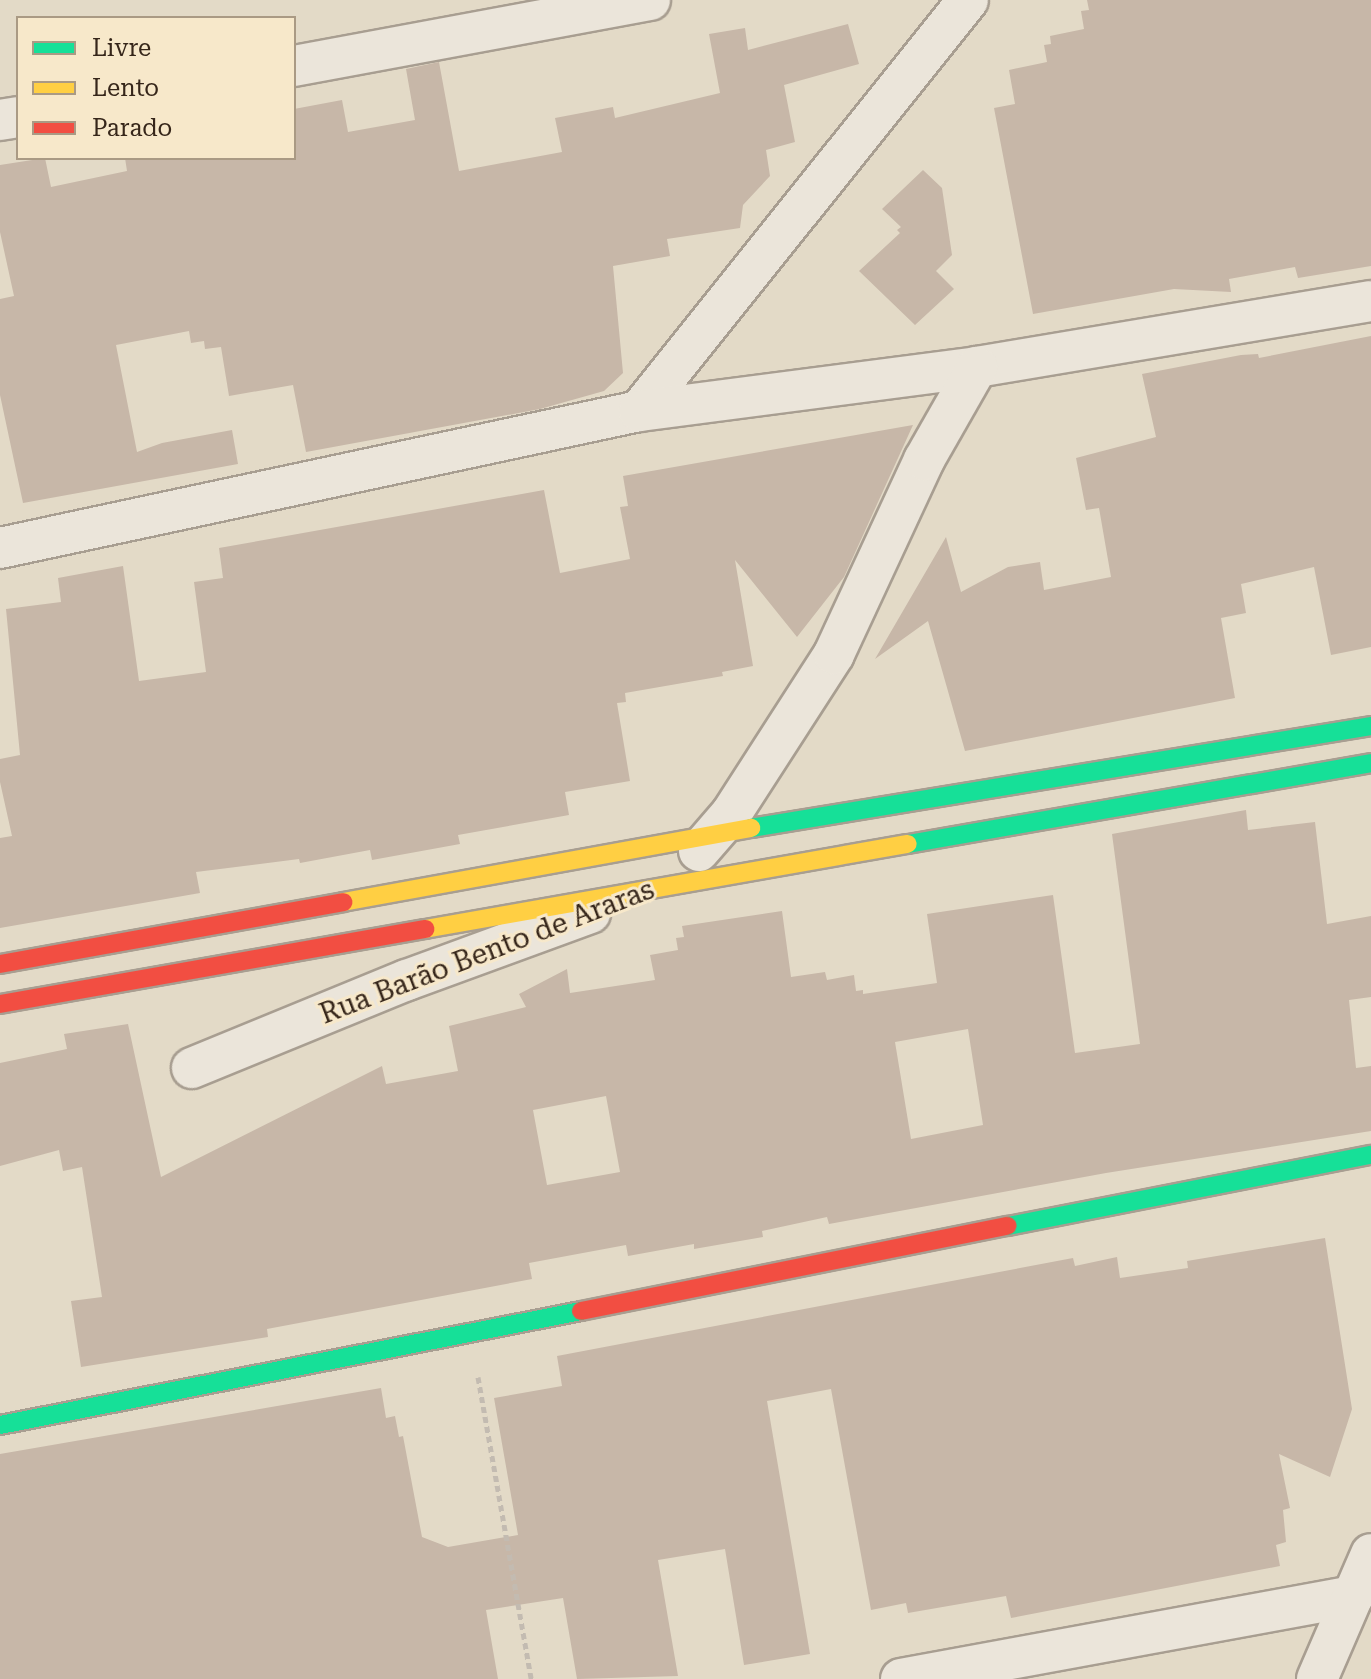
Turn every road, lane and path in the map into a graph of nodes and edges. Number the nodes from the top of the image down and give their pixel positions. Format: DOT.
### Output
graph roads {
  1 [pos="650,0"];
  2 [pos="968,0"];
  3 [pos="576,7"];
  4 [pos="296,66"];
  5 [pos="1371,301"];
  6 [pos="977,367"];
  7 [pos="639,411"];
  8 [pos="0,548"];
  9 [pos="1371,726"];
  10 [pos="1371,763"];
  11 [pos="716,834"];
  12 [pos="661,887"];
  13 [pos="0,964"];
  14 [pos="0,1004"];
  15 [pos="192,1068"];
  16 [pos="1371,1155"];
  17 [pos="471,1335"];
  18 [pos="0,1425"];
  19 [pos="1371,1554"];
  20 [pos="1353,1596"];
  21 [pos="531,1679"];
  22 [pos="901,1679"];
  23 [pos="1317,1679"];
  1 -- 3 [label="street"];
  2 -- 7 [label="street"];
  3 -- 4 [label="street"];
  5 -- 6 [label="street"];
  6 -- 7 [label="street"];
  6 -- 11 [label="street, Rua Barão Bento de Araras"];
  7 -- 8 [label="street"];
  9 -- 11 [label="street"];
  10 -- 12 [label="street"];
  11 -- 12 [label="street, Rua Barão Bento de Araras"];
  11 -- 13 [label="street"];
  12 -- 14 [label="street"];
  12 -- 15 [label="street, Rua Barão Bento de Araras"];
  16 -- 17 [label="street"];
  17 -- 18 [label="street"];
  17 -- 21 [label="path"];
  19 -- 20 [label="street"];
  20 -- 22 [label="street"];
  20 -- 23 [label="street"];
}
